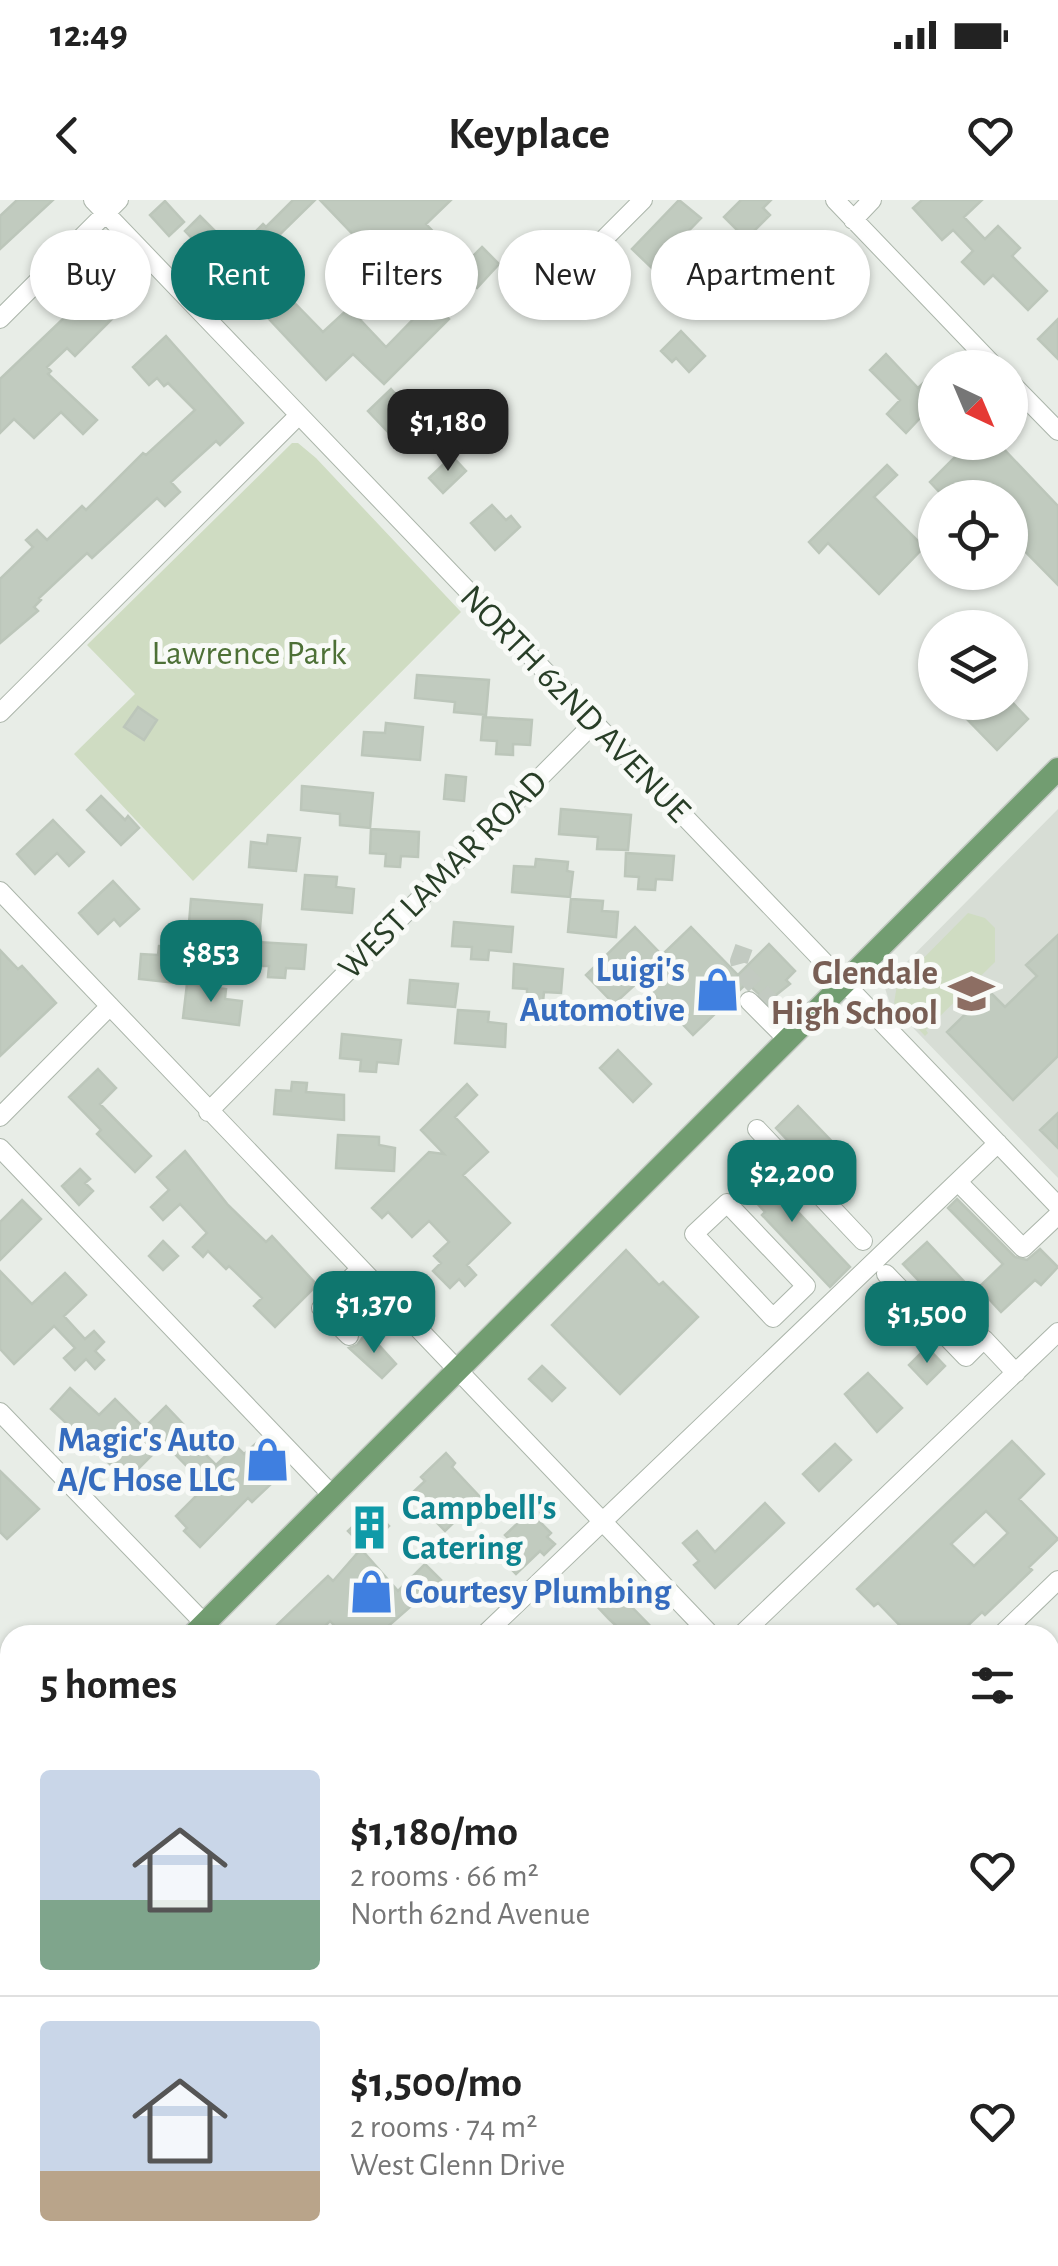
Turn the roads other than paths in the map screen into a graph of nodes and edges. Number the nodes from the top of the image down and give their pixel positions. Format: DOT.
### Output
graph roads {
  1 [pos="644,200"];
  2 [pos="835,200"];
  3 [pos="872,200"];
  4 [pos="106,204"];
  5 [pos="853,220"];
  6 [pos="614,230"];
  7 [pos="0,319"];
  8 [pos="979,350"];
  9 [pos="1028,400"];
  10 [pos="299,415"];
  11 [pos="1058,431"];
  12 [pos="0,714"];
  13 [pos="594,724"];
  14 [pos="1058,769"];
  15 [pos="0,891"];
  16 [pos="843,983"];
  17 [pos="749,1002"];
  18 [pos="110,1006"];
  19 [pos="787,1039"];
  20 [pos="208,1112"];
  21 [pos="0,1117"];
  22 [pos="758,1129"];
  23 [pos="998,1144"];
  24 [pos="0,1148"];
  25 [pos="958,1182"];
  26 [pos="1058,1206"];
  27 [pos="1058,1215"];
  28 [pos="864,1242"];
  29 [pos="360,1270"];
  30 [pos="886,1274"];
  31 [pos="806,1286"];
  32 [pos="1058,1332"];
  33 [pos="349,1336"];
  34 [pos="457,1370"];
  35 [pos="1016,1372"];
  36 [pos="0,1412"];
  37 [pos="332,1495"];
  38 [pos="602,1522"];
  39 [pos="1058,1580"];
  40 [pos="190,1625"];
  41 [pos="203,1625"];
  42 [pos="494,1625"];
  43 [pos="701,1625"];
  44 [pos="751,1625"];
  45 [pos="1011,1625"];
  1 -- 6 [label="street"];
  2 -- 5 [label="street"];
  3 -- 5 [label="street"];
  4 -- 7 [label="street"];
  4 -- 10 [label="street, NORTH 62ND AVENUE"];
  5 -- 8 [label="street"];
  9 -- 11 [label="street"];
  10 -- 12 [label="street"];
  10 -- 13 [label="street, NORTH 62ND AVENUE"];
  13 -- 16 [label="street, NORTH 62ND AVENUE"];
  13 -- 20 [label="street, WEST LAMAR ROAD"];
  14 -- 16 [label="main road"];
  15 -- 18 [label="street"];
  16 -- 19 [label="main road"];
  16 -- 23 [label="street, NORTH 62ND AVENUE"];
  17 -- 19 [label="street"];
  18 -- 20 [label="street"];
  18 -- 21 [label="street"];
  19 -- 34 [label="main road"];
  20 -- 29 [label="street"];
  22 -- 28 [label="street"];
  23 -- 25 [label="street"];
  23 -- 26 [label="street, NORTH 62ND AVENUE"];
  24 -- 37 [label="street"];
  25 -- 27 [label="street"];
  25 -- 38 [label="street"];
  29 -- 33 [label="street"];
  29 -- 34 [label="street"];
  30 -- 35 [label="street"];
  31 -- 31 [label="street"];
  32 -- 35 [label="street"];
  34 -- 37 [label="main road"];
  34 -- 38 [label="street"];
  35 -- 44 [label="street"];
  36 -- 40 [label="street"];
  37 -- 41 [label="main road"];
  38 -- 42 [label="street"];
  38 -- 43 [label="street"];
  39 -- 45 [label="street"];
}
